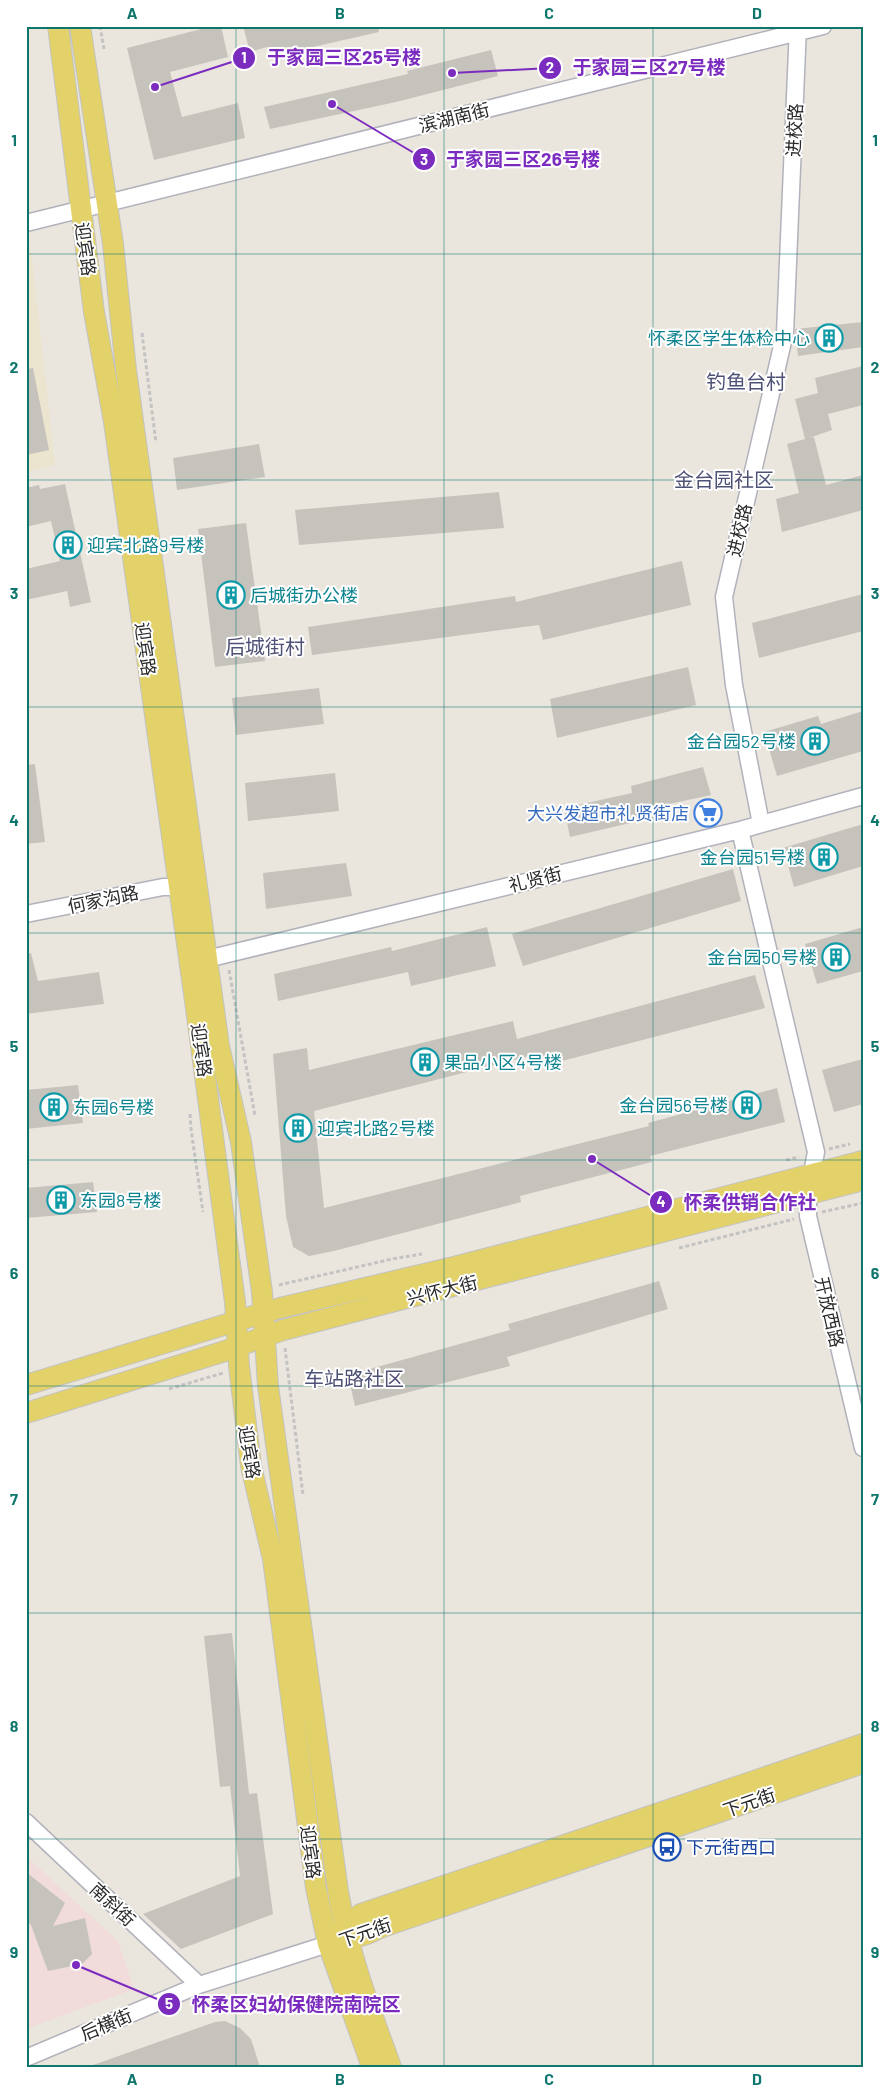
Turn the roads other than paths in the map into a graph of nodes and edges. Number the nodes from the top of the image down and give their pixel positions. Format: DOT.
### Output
graph roads {
  1 [pos="58,26"];
  2 [pos="80,26"];
  3 [pos="823,26"];
  4 [pos="799,29"];
  5 [pos="106,202"];
  6 [pos="80,209"];
  7 [pos="26,223"];
  8 [pos="863,796"];
  9 [pos="761,824"];
  10 [pos="740,830"];
  11 [pos="179,886"];
  12 [pos="26,914"];
  13 [pos="216,957"];
  14 [pos="863,1161"];
  15 [pos="813,1174"];
  16 [pos="863,1180"];
  17 [pos="808,1195"];
  18 [pos="271,1311"];
  19 [pos="237,1322"];
  20 [pos="239,1346"];
  21 [pos="264,1347"];
  22 [pos="26,1385"];
  23 [pos="26,1413"];
  24 [pos="863,1448"];
  25 [pos="863,1744"];
  26 [pos="863,1763"];
  27 [pos="26,1822"];
  28 [pos="346,1933"];
  29 [pos="328,1944"];
  30 [pos="199,1985"];
  31 [pos="26,2058"];
  32 [pos="372,2067"];
  33 [pos="391,2067"];
  1 -- 6 [label="main road, 迎宾路"];
  2 -- 5 [label="main road, 迎宾路"];
  3 -- 4 [label="street, 滨湖南街"];
  4 -- 5 [label="street, 滨湖南街"];
  4 -- 9 [label="street, 进校路"];
  5 -- 6 [label="street, 滨湖南街"];
  5 -- 13 [label="main road, 迎宾路"];
  6 -- 7 [label="street, 滨湖南街"];
  6 -- 11 [label="main road, 迎宾路"];
  8 -- 9 [label="street, 礼贤街"];
  9 -- 10 [label="street, 礼贤街"];
  10 -- 13 [label="street, 礼贤街"];
  10 -- 15 [label="street, 开放西路"];
  11 -- 12 [label="street, 何家沟路"];
  11 -- 19 [label="main road, 迎宾路"];
  13 -- 18 [label="main road, 迎宾路"];
  14 -- 15 [label="main road, 兴怀大街"];
  15 -- 17 [label="street, 开放西路"];
  15 -- 18 [label="main road, 兴怀大街"];
  16 -- 17 [label="main road, 兴怀大街"];
  17 -- 21 [label="main road, 兴怀大街"];
  17 -- 24 [label="street, 开放西路"];
  18 -- 19 [label="main road, 兴怀大街"];
  18 -- 21 [label="main road, 迎宾路"];
  19 -- 20 [label="main road, 迎宾路"];
  19 -- 22 [label="main road, 兴怀大街"];
  20 -- 21 [label="main road, 兴怀大街"];
  20 -- 23 [label="main road, 兴怀大街"];
  20 -- 29 [label="main road, 迎宾路"];
  21 -- 28 [label="main road, 迎宾路"];
  25 -- 28 [label="main road, 下元街"];
  26 -- 28 [label="main road, 下元街"];
  27 -- 30 [label="street, 南斜街"];
  28 -- 29 [label="main road, 下元街"];
  28 -- 33 [label="main road, 迎宾路"];
  29 -- 30 [label="street, 后横街"];
  29 -- 32 [label="main road, 迎宾路"];
  30 -- 31 [label="street, 后横街"];
}
